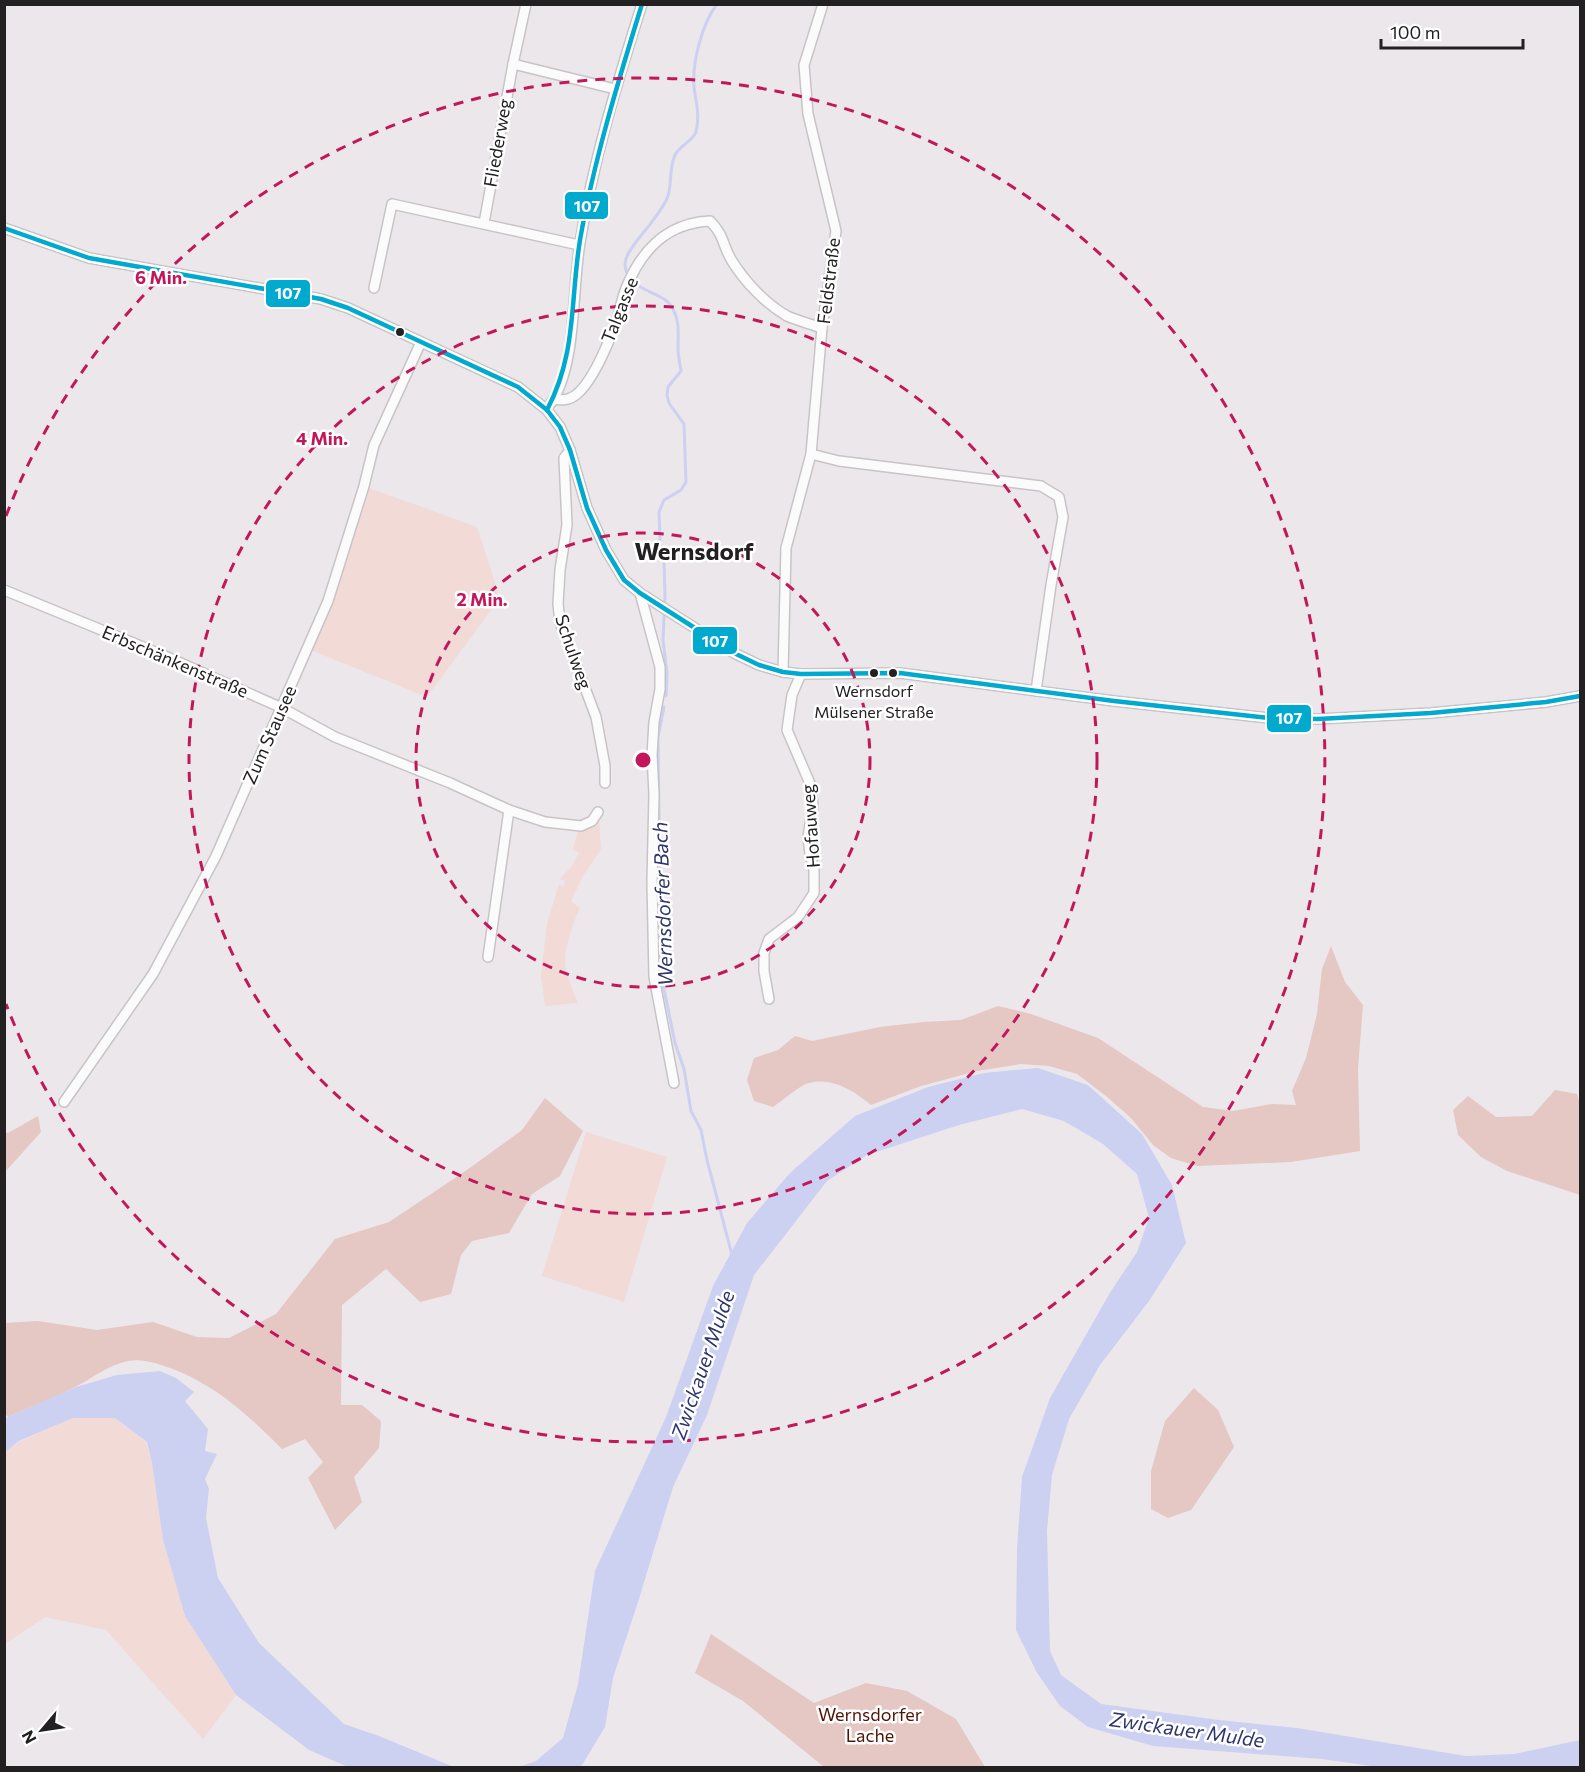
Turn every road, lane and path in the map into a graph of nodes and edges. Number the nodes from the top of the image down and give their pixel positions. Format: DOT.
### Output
graph roads {
  1 [pos="526,4"];
  2 [pos="642,4"];
  3 [pos="823,4"];
  4 [pos="513,64"];
  5 [pos="615,89"];
  6 [pos="484,223"];
  7 [pos="4,228"];
  8 [pos="579,245"];
  9 [pos="374,288"];
  10 [pos="822,328"];
  11 [pos="421,342"];
  12 [pos="554,399"];
  13 [pos="547,410"];
  14 [pos="570,450"];
  15 [pos="812,454"];
  16 [pos="4,590"];
  17 [pos="640,593"];
  18 [pos="783,672"];
  19 [pos="801,674"];
  20 [pos="1036,691"];
  21 [pos="1581,696"];
  22 [pos="282,708"];
  23 [pos="605,783"];
  24 [pos="509,810"];
  25 [pos="598,812"];
  26 [pos="488,957"];
  27 [pos="769,999"];
  28 [pos="674,1083"];
  29 [pos="64,1101"];
  1 -- 4 [label="street, Fliederweg"];
  2 -- 5 [label="street"];
  3 -- 10 [label="street, Feldstraße"];
  4 -- 5 [label="street"];
  4 -- 6 [label="street, Fliederweg"];
  5 -- 8 [label="street"];
  6 -- 8 [label="street"];
  6 -- 9 [label="street"];
  7 -- 11 [label="street"];
  8 -- 12 [label="street"];
  10 -- 12 [label="street, Talgasse"];
  10 -- 15 [label="street, Feldstraße"];
  11 -- 13 [label="street"];
  11 -- 22 [label="street, Zum Stausee"];
  12 -- 13 [label="street"];
  13 -- 14 [label="street"];
  14 -- 17 [label="street"];
  14 -- 23 [label="street, Schulweg"];
  15 -- 18 [label="street, Feldstraße"];
  15 -- 20 [label="street"];
  16 -- 22 [label="street, Erbschänkenstraße"];
  17 -- 18 [label="street"];
  17 -- 28 [label="street"];
  18 -- 19 [label="street"];
  19 -- 20 [label="street"];
  19 -- 27 [label="street, Hofauweg"];
  20 -- 21 [label="street"];
  22 -- 24 [label="street, Erbschänkenstraße"];
  22 -- 29 [label="street, Zum Stausee"];
  24 -- 25 [label="street, Erbschänkenstraße"];
  24 -- 26 [label="street"];
}
